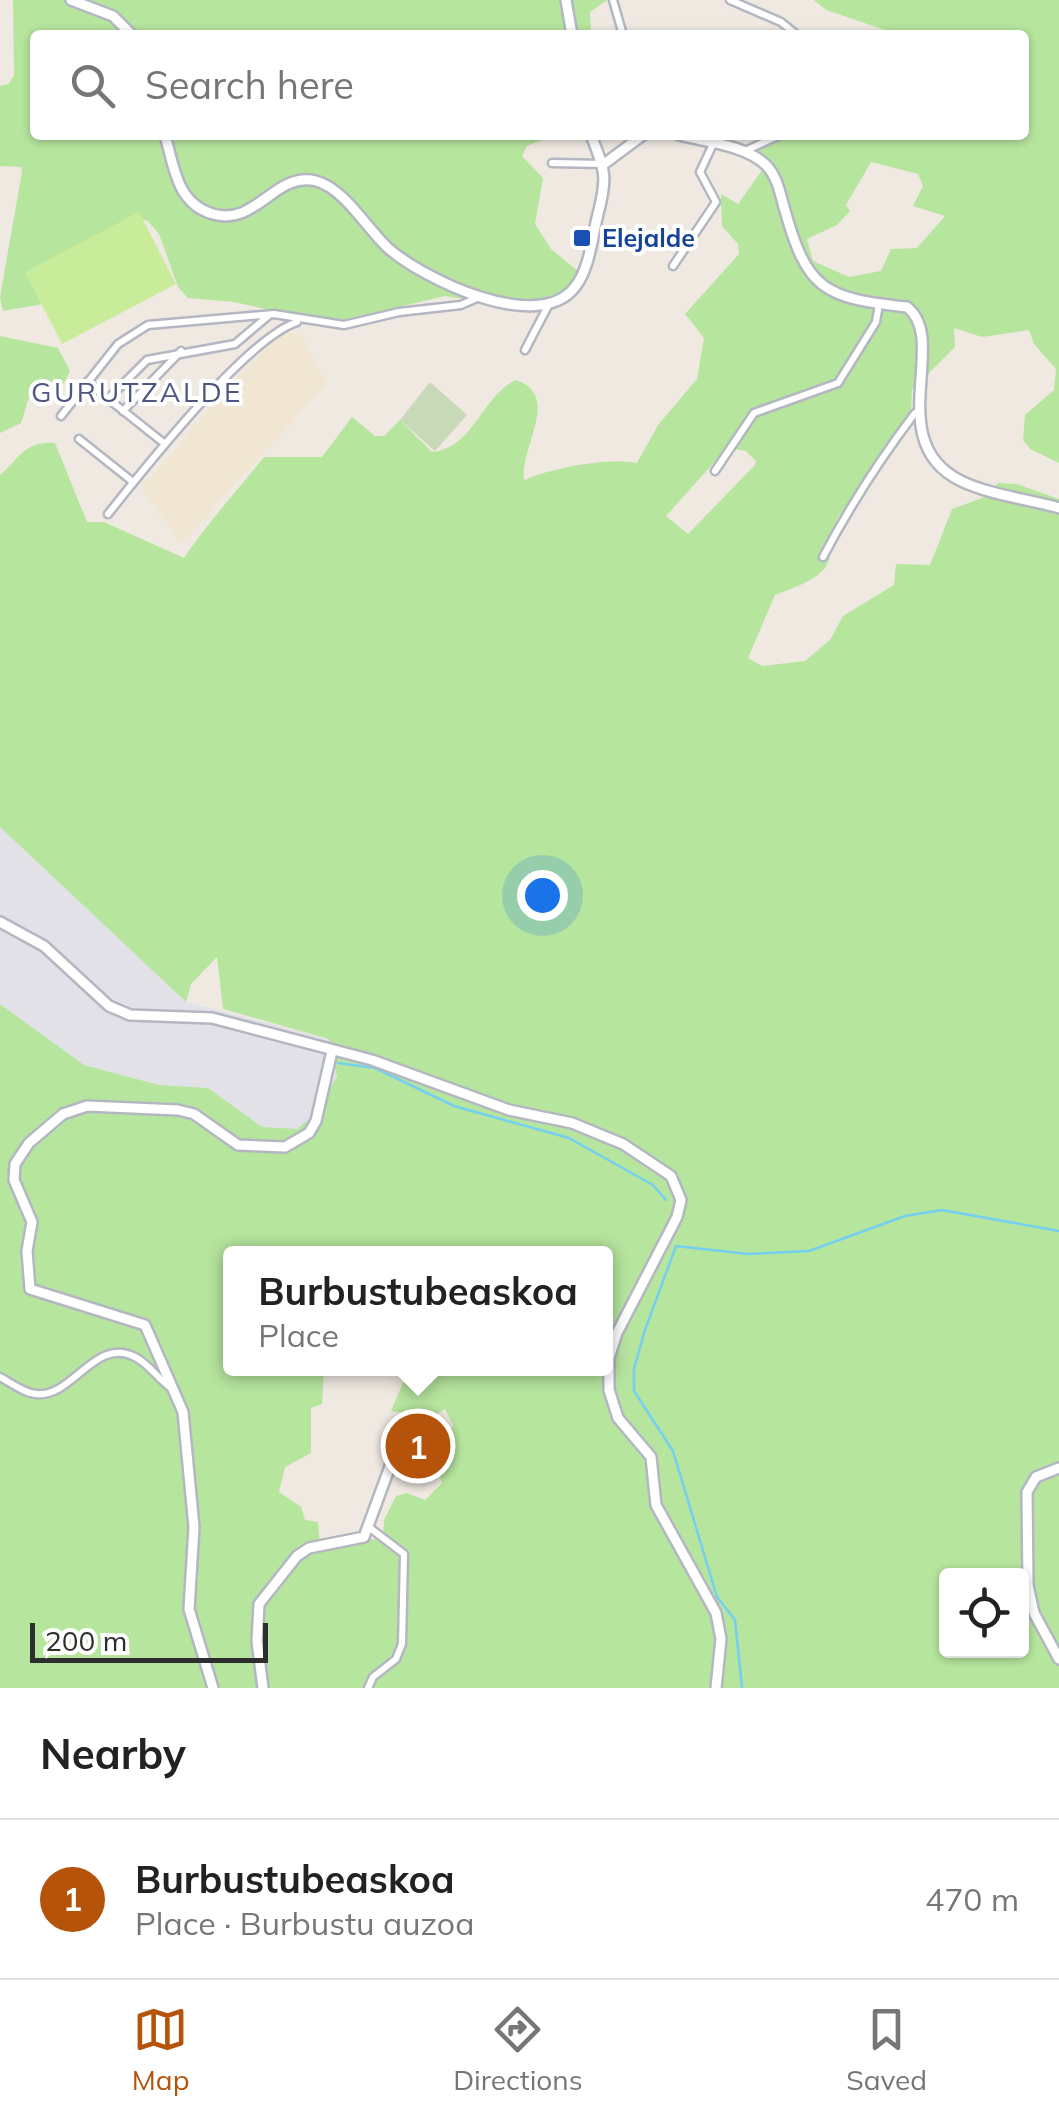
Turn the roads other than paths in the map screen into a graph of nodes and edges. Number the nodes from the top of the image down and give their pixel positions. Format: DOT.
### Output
graph roads {
  1 [pos="70,0"];
  2 [pos="566,0"];
  3 [pos="613,0"];
  4 [pos="730,0"];
  5 [pos="127,30"];
  6 [pos="571,30"];
  7 [pos="622,30"];
  8 [pos="791,30"];
  9 [pos="166,140"];
  10 [pos="593,140"];
  11 [pos="637,140"];
  12 [pos="698,140"];
  13 [pos="769,140"];
  14 [pos="714,144"];
  15 [pos="744,152"];
  16 [pos="552,163"];
  17 [pos="604,164"];
  18 [pos="673,266"];
  19 [pos="479,297"];
  20 [pos="550,302"];
  21 [pos="879,304"];
  22 [pos="270,314"];
  23 [pos="298,321"];
  24 [pos="526,350"];
  25 [pos="181,351"];
  26 [pos="87,382"];
  27 [pos="108,399"];
  28 [pos="123,411"];
  29 [pos="919,414"];
  30 [pos="61,416"];
  31 [pos="79,439"];
  32 [pos="165,444"];
  33 [pos="715,471"];
  34 [pos="133,482"];
  35 [pos="1059,508"];
  36 [pos="108,514"];
  37 [pos="823,557"];
  38 [pos="0,922"];
  39 [pos="332,1051"];
  40 [pos="613,1346"];
  41 [pos="608,1376"];
  42 [pos="0,1377"];
  43 [pos="177,1391"];
  44 [pos="392,1461"];
  45 [pos="1059,1468"];
  46 [pos="370,1528"];
  47 [pos="1059,1659"];
  48 [pos="213,1688"];
  49 [pos="263,1688"];
  50 [pos="368,1688"];
  51 [pos="716,1688"];
  1 -- 5 [label="street"];
  2 -- 6 [label="street"];
  3 -- 7 [label="street"];
  4 -- 8 [label="street"];
  9 -- 19 [label="street"];
  10 -- 17 [label="street"];
  11 -- 17 [label="street"];
  12 -- 14 [label="street"];
  13 -- 15 [label="street"];
  14 -- 15 [label="street"];
  14 -- 18 [label="street"];
  15 -- 21 [label="street"];
  16 -- 17 [label="street"];
  17 -- 20 [label="street"];
  19 -- 20 [label="street"];
  19 -- 23 [label="street"];
  20 -- 24 [label="street"];
  21 -- 29 [label="street"];
  21 -- 33 [label="street"];
  22 -- 23 [label="street"];
  22 -- 25 [label="street"];
  22 -- 26 [label="street"];
  23 -- 32 [label="street"];
  25 -- 27 [label="street"];
  25 -- 28 [label="street"];
  26 -- 27 [label="street"];
  26 -- 30 [label="street"];
  27 -- 28 [label="street"];
  28 -- 32 [label="street"];
  29 -- 35 [label="street"];
  29 -- 37 [label="street"];
  31 -- 34 [label="street"];
  32 -- 34 [label="street"];
  34 -- 36 [label="street"];
  38 -- 39 [label="street"];
  39 -- 40 [label="street"];
  39 -- 43 [label="street"];
  41 -- 51 [label="street"];
  42 -- 43 [label="street"];
  43 -- 48 [label="street"];
  44 -- 46 [label="street"];
  45 -- 47 [label="street"];
  46 -- 49 [label="street"];
  46 -- 50 [label="street"];
}
